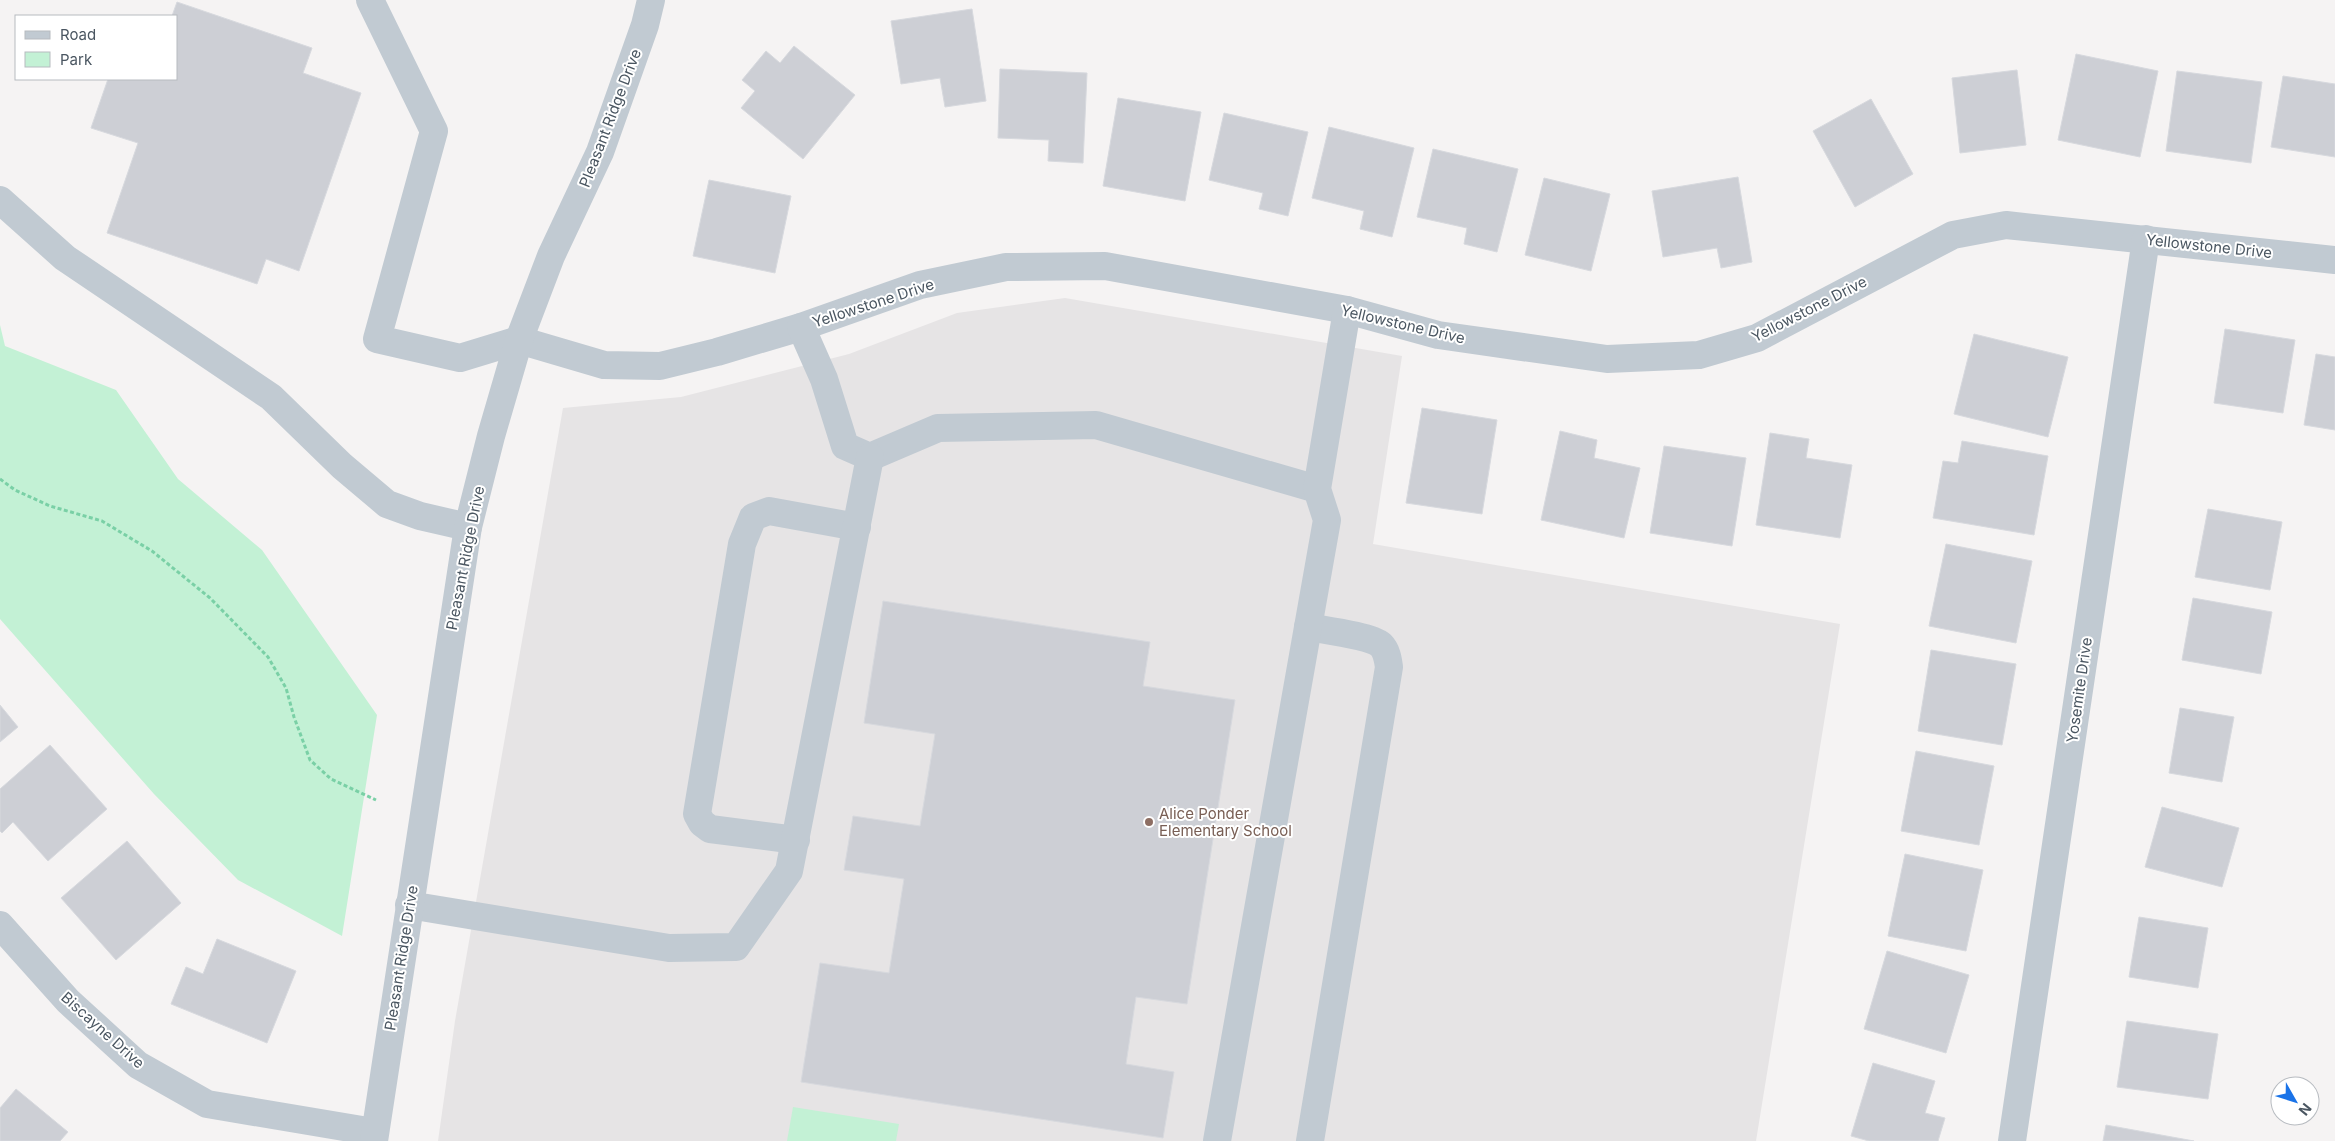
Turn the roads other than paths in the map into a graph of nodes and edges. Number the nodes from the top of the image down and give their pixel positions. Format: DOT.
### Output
graph roads {
  1 [pos="370,0"];
  2 [pos="651,0"];
  3 [pos="0,200"];
  4 [pos="2146,239"];
  5 [pos="2335,260"];
  6 [pos="1347,310"];
  7 [pos="801,327"];
  8 [pos="519,340"];
  9 [pos="870,457"];
  10 [pos="1318,489"];
  11 [pos="857,527"];
  12 [pos="468,528"];
  13 [pos="1308,627"];
  14 [pos="796,840"];
  15 [pos="409,906"];
  16 [pos="0,925"];
  17 [pos="374,1136"];
  18 [pos="1217,1141"];
  19 [pos="1310,1141"];
  20 [pos="2012,1141"];
  1 -- 8 [label="street"];
  2 -- 8 [label="street, Pleasant Ridge Drive"];
  3 -- 12 [label="street"];
  4 -- 5 [label="street, Yellowstone Drive"];
  4 -- 6 [label="street, Yellowstone Drive"];
  4 -- 20 [label="street, Yosemite Drive"];
  6 -- 7 [label="street, Yellowstone Drive"];
  6 -- 10 [label="street"];
  7 -- 8 [label="street, Yellowstone Drive"];
  7 -- 9 [label="street"];
  8 -- 12 [label="street, Pleasant Ridge Drive"];
  9 -- 10 [label="street"];
  9 -- 11 [label="street"];
  10 -- 13 [label="street"];
  11 -- 14 [label="street"];
  11 -- 14 [label="street"];
  12 -- 15 [label="street, Pleasant Ridge Drive"];
  13 -- 18 [label="street"];
  13 -- 19 [label="street"];
  14 -- 15 [label="street"];
  15 -- 17 [label="street, Pleasant Ridge Drive"];
  16 -- 17 [label="street, Biscayne Drive"];
}
